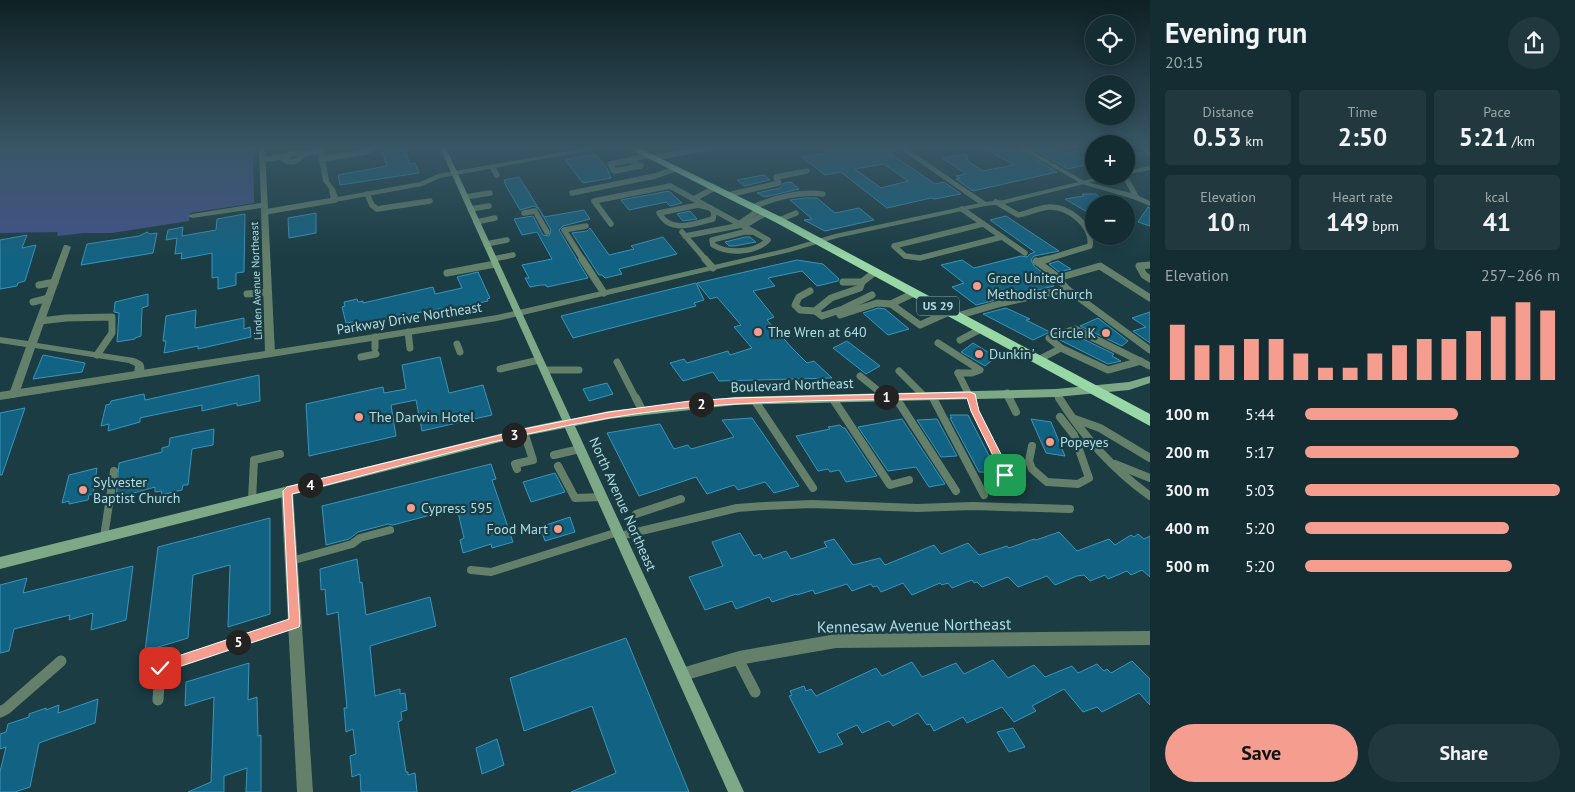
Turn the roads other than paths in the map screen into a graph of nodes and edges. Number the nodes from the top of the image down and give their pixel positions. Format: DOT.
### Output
graph roads {
  1 [pos="263,185"];
  2 [pos="329,185"];
  3 [pos="417,185"];
  4 [pos="459,185"];
  5 [pos="611,185"];
  6 [pos="708,185"];
  7 [pos="771,185"];
  8 [pos="957,185"];
  9 [pos="1060,185"];
  10 [pos="1064,185"];
  11 [pos="1094,185"];
  12 [pos="1130,185"];
  13 [pos="714,188"];
  14 [pos="490,193"];
  15 [pos="572,193"];
  16 [pos="367,194"];
  17 [pos="823,194"];
  18 [pos="728,195"];
  19 [pos="465,197"];
  20 [pos="1136,197"];
  21 [pos="694,199"];
  22 [pos="335,200"];
  23 [pos="430,200"];
  24 [pos="996,202"];
  25 [pos="985,204"];
  26 [pos="1150,204"];
  27 [pos="489,206"];
  28 [pos="264,208"];
  29 [pos="711,208"];
  30 [pos="470,209"];
  31 [pos="962,209"];
  32 [pos="759,210"];
  33 [pos="524,213"];
  34 [pos="796,213"];
  35 [pos="192,216"];
  36 [pos="495,218"];
  37 [pos="779,220"];
  38 [pos="476,222"];
  39 [pos="740,223"];
  40 [pos="611,224"];
  41 [pos="983,224"];
  42 [pos="586,226"];
  43 [pos="678,227"];
  44 [pos="547,232"];
  45 [pos="754,232"];
  46 [pos="685,236"];
  47 [pos="1002,237"];
  48 [pos="506,240"];
  49 [pos="818,241"];
  50 [pos="486,244"];
  51 [pos="764,244"];
  52 [pos="67,247"];
  53 [pos="776,253"];
  54 [pos="1024,253"];
  55 [pos="513,255"];
  56 [pos="494,262"];
  57 [pos="1150,265"];
  58 [pos="713,268"];
  59 [pos="875,272"];
  60 [pos="447,273"];
  61 [pos="1058,278"];
  62 [pos="1150,279"];
  63 [pos="55,282"];
  64 [pos="843,282"];
  65 [pos="39,285"];
  66 [pos="861,285"];
  67 [pos="1067,289"];
  68 [pos="810,291"];
  69 [pos="268,292"];
  70 [pos="604,293"];
  71 [pos="914,293"];
  72 [pos="247,294"];
  73 [pos="49,298"];
  74 [pos="1150,298"];
  75 [pos="33,302"];
  76 [pos="891,304"];
  77 [pos="816,311"];
  78 [pos="517,313"];
  79 [pos="953,314"];
  80 [pos="840,315"];
  81 [pos="40,321"];
  82 [pos="981,329"];
  83 [pos="408,332"];
  84 [pos="374,337"];
  85 [pos="0,340"];
  86 [pos="960,340"];
  87 [pos="938,343"];
  88 [pos="457,344"];
  89 [pos="32,345"];
  90 [pos="410,348"];
  91 [pos="1061,348"];
  92 [pos="1150,350"];
  93 [pos="460,352"];
  94 [pos="270,354"];
  95 [pos="96,355"];
  96 [pos="361,357"];
  97 [pos="539,360"];
  98 [pos="1038,360"];
  99 [pos="1141,361"];
  100 [pos="617,362"];
  101 [pos="1150,366"];
  102 [pos="500,369"];
  103 [pos="544,370"];
  104 [pos="578,370"];
  105 [pos="899,371"];
  106 [pos="139,374"];
  107 [pos="860,376"];
  108 [pos="1150,379"];
  109 [pos="1094,390"];
  110 [pos="1056,393"];
  111 [pos="14,394"];
  112 [pos="970,394"];
  113 [pos="1007,394"];
  114 [pos="0,396"];
  115 [pos="928,396"];
  116 [pos="891,397"];
  117 [pos="833,398"];
  118 [pos="755,401"];
  119 [pos="642,410"];
  120 [pos="1016,412"];
  121 [pos="1074,419"];
  122 [pos="1150,421"];
  123 [pos="568,422"];
  124 [pos="524,432"];
  125 [pos="1032,446"];
  126 [pos="580,449"];
  127 [pos="280,454"];
  128 [pos="554,455"];
  129 [pos="1150,458"];
  130 [pos="1111,462"];
  131 [pos="558,466"];
  132 [pos="517,469"];
  133 [pos="114,471"];
  134 [pos="1150,478"];
  135 [pos="909,480"];
  136 [pos="813,488"];
  137 [pos="1006,489"];
  138 [pos="287,491"];
  139 [pos="956,491"];
  140 [pos="984,495"];
  141 [pos="1150,496"];
  142 [pos="602,497"];
  143 [pos="681,499"];
  144 [pos="252,500"];
  145 [pos="1070,509"];
  146 [pos="636,514"];
  147 [pos="390,530"];
  148 [pos="619,534"];
  149 [pos="104,537"];
  150 [pos="291,561"];
  151 [pos="0,563"];
  152 [pos="471,570"];
  153 [pos="295,623"];
  154 [pos="1150,638"];
  155 [pos="738,659"];
  156 [pos="61,661"];
  157 [pos="683,674"];
  158 [pos="755,692"];
  159 [pos="158,700"];
  160 [pos="0,712"];
  161 [pos="305,792"];
  162 [pos="736,792"];
  1 -- 28 [label="street, Linden Avenue Northeast"];
  2 -- 22 [label="street"];
  3 -- 16 [label="street"];
  4 -- 19 [label="main road, North Avenue Northeast"];
  5 -- 15 [label="lane"];
  6 -- 13 [label="highway, US 29"];
  7 -- 18 [label="lane"];
  8 -- 25 [label="street"];
  9 -- 25 [label="street"];
  10 -- 24 [label="street"];
  11 -- 20 [label="street"];
  12 -- 20 [label="street"];
  13 -- 18 [label="highway, US 29"];
  13 -- 21 [label="lane"];
  14 -- 19 [label="lane"];
  16 -- 22 [label="street"];
  16 -- 23 [label="lane"];
  17 -- 32 [label="lane"];
  18 -- 32 [label="highway, US 29"];
  19 -- 30 [label="main road, North Avenue Northeast"];
  20 -- 26 [label="street"];
  21 -- 29 [label="lane"];
  21 -- 40 [label="lane"];
  22 -- 28 [label="lane"];
  24 -- 25 [label="street"];
  24 -- 61 [label="lane"];
  25 -- 31 [label="street, Parkway Drive Northeast"];
  27 -- 30 [label="lane"];
  28 -- 35 [label="street"];
  28 -- 69 [label="street, Linden Avenue Northeast"];
  29 -- 39 [label="lane"];
  29 -- 43 [label="lane"];
  29 -- 43 [label="lane"];
  30 -- 38 [label="main road, North Avenue Northeast"];
  31 -- 41 [label="lane"];
  31 -- 49 [label="street, Parkway Drive Northeast"];
  32 -- 37 [label="highway, US 29"];
  32 -- 39 [label="lane"];
  33 -- 44 [label="lane"];
  34 -- 37 [label="lane"];
  36 -- 38 [label="lane"];
  37 -- 49 [label="highway, US 29"];
  38 -- 50 [label="main road, North Avenue Northeast"];
  39 -- 45 [label="lane"];
  39 -- 46 [label="lane"];
  41 -- 47 [label="lane"];
  41 -- 47 [label="lane"];
  42 -- 70 [label="lane"];
  43 -- 46 [label="lane"];
  45 -- 51 [label="lane"];
  45 -- 51 [label="lane"];
  46 -- 58 [label="lane"];
  47 -- 54 [label="lane"];
  48 -- 50 [label="lane"];
  49 -- 53 [label="street, Parkway Drive Northeast"];
  49 -- 59 [label="highway, US 29"];
  50 -- 56 [label="main road, North Avenue Northeast"];
  51 -- 53 [label="lane"];
  52 -- 63 [label="street"];
  53 -- 58 [label="street, Parkway Drive Northeast"];
  55 -- 56 [label="lane"];
  56 -- 60 [label="lane"];
  56 -- 78 [label="main road, North Avenue Northeast"];
  57 -- 62 [label="lane"];
  58 -- 70 [label="street, Parkway Drive Northeast"];
  59 -- 66 [label="lane"];
  59 -- 71 [label="highway, US 29"];
  61 -- 67 [label="lane"];
  61 -- 74 [label="lane"];
  63 -- 65 [label="lane"];
  63 -- 73 [label="street"];
  64 -- 66 [label="lane"];
  66 -- 77 [label="lane"];
  66 -- 77 [label="lane"];
  67 -- 79 [label="lane"];
  67 -- 92 [label="lane"];
  68 -- 77 [label="lane"];
  69 -- 72 [label="lane"];
  69 -- 94 [label="street, Linden Avenue Northeast"];
  70 -- 78 [label="street, Parkway Drive Northeast"];
  71 -- 76 [label="lane"];
  71 -- 79 [label="highway, US 29"];
  73 -- 75 [label="lane"];
  73 -- 81 [label="street"];
  76 -- 79 [label="lane"];
  76 -- 80 [label="lane"];
  78 -- 83 [label="street, Parkway Drive Northeast"];
  78 -- 97 [label="main road, North Avenue Northeast"];
  79 -- 82 [label="highway, US 29"];
  81 -- 89 [label="street"];
  81 -- 95 [label="lane"];
  82 -- 86 [label="lane"];
  82 -- 98 [label="highway, US 29"];
  83 -- 84 [label="street, Parkway Drive Northeast"];
  83 -- 90 [label="lane"];
  84 -- 94 [label="street, Parkway Drive Northeast"];
  84 -- 96 [label="lane"];
  85 -- 89 [label="street"];
  87 -- 112 [label="lane"];
  88 -- 93 [label="lane"];
  89 -- 95 [label="street"];
  89 -- 111 [label="street"];
  91 -- 98 [label="lane"];
  91 -- 99 [label="lane"];
  91 -- 99 [label="lane"];
  94 -- 106 [label="street, Parkway Drive Northeast"];
  95 -- 106 [label="street"];
  97 -- 102 [label="lane"];
  97 -- 103 [label="main road, North Avenue Northeast"];
  98 -- 109 [label="highway, US 29"];
  99 -- 101 [label="lane"];
  100 -- 119 [label="lane"];
  103 -- 104 [label="lane"];
  103 -- 123 [label="main road, North Avenue Northeast"];
  105 -- 115 [label="lane"];
  106 -- 111 [label="street, Parkway Drive Northeast"];
  107 -- 116 [label="lane"];
  108 -- 109 [label="main road, Boulevard Northeast"];
  109 -- 110 [label="main road, Boulevard Northeast"];
  109 -- 122 [label="highway, US 29"];
  110 -- 113 [label="main road, Boulevard Northeast"];
  110 -- 121 [label="lane"];
  111 -- 114 [label="street, Parkway Drive Northeast"];
  112 -- 113 [label="main road, Boulevard Northeast"];
  112 -- 115 [label="main road, Boulevard Northeast"];
  112 -- 137 [label="lane"];
  113 -- 120 [label="lane"];
  115 -- 116 [label="main road, Boulevard Northeast"];
  115 -- 140 [label="lane"];
  116 -- 117 [label="main road, Boulevard Northeast"];
  116 -- 139 [label="lane"];
  117 -- 118 [label="main road, Boulevard Northeast"];
  117 -- 135 [label="lane"];
  118 -- 119 [label="main road, Boulevard Northeast"];
  118 -- 136 [label="lane"];
  119 -- 123 [label="main road, Boulevard Northeast"];
  121 -- 125 [label="lane"];
  121 -- 129 [label="lane"];
  121 -- 130 [label="lane"];
  123 -- 124 [label="main road, Boulevard Northeast"];
  123 -- 126 [label="main road, North Avenue Northeast"];
  124 -- 132 [label="lane"];
  124 -- 138 [label="main road, Boulevard Northeast"];
  126 -- 128 [label="lane"];
  126 -- 142 [label="main road, North Avenue Northeast"];
  127 -- 144 [label="lane"];
  130 -- 134 [label="lane"];
  130 -- 141 [label="lane"];
  131 -- 142 [label="lane"];
  133 -- 149 [label="lane"];
  138 -- 144 [label="main road, Boulevard Northeast"];
  138 -- 150 [label="street"];
  142 -- 148 [label="main road, North Avenue Northeast"];
  143 -- 146 [label="lane"];
  144 -- 149 [label="main road, Boulevard Northeast"];
  145 -- 148 [label="lane"];
  147 -- 150 [label="lane"];
  148 -- 152 [label="lane"];
  148 -- 157 [label="main road, North Avenue Northeast"];
  149 -- 151 [label="main road, Boulevard Northeast"];
  150 -- 153 [label="street"];
  153 -- 159 [label="lane"];
  153 -- 161 [label="street"];
  154 -- 155 [label="street, Kennesaw Avenue Northeast"];
  155 -- 157 [label="street, Kennesaw Avenue Northeast"];
  155 -- 158 [label="lane"];
  156 -- 160 [label="lane"];
  157 -- 162 [label="main road, North Avenue Northeast"];
}
